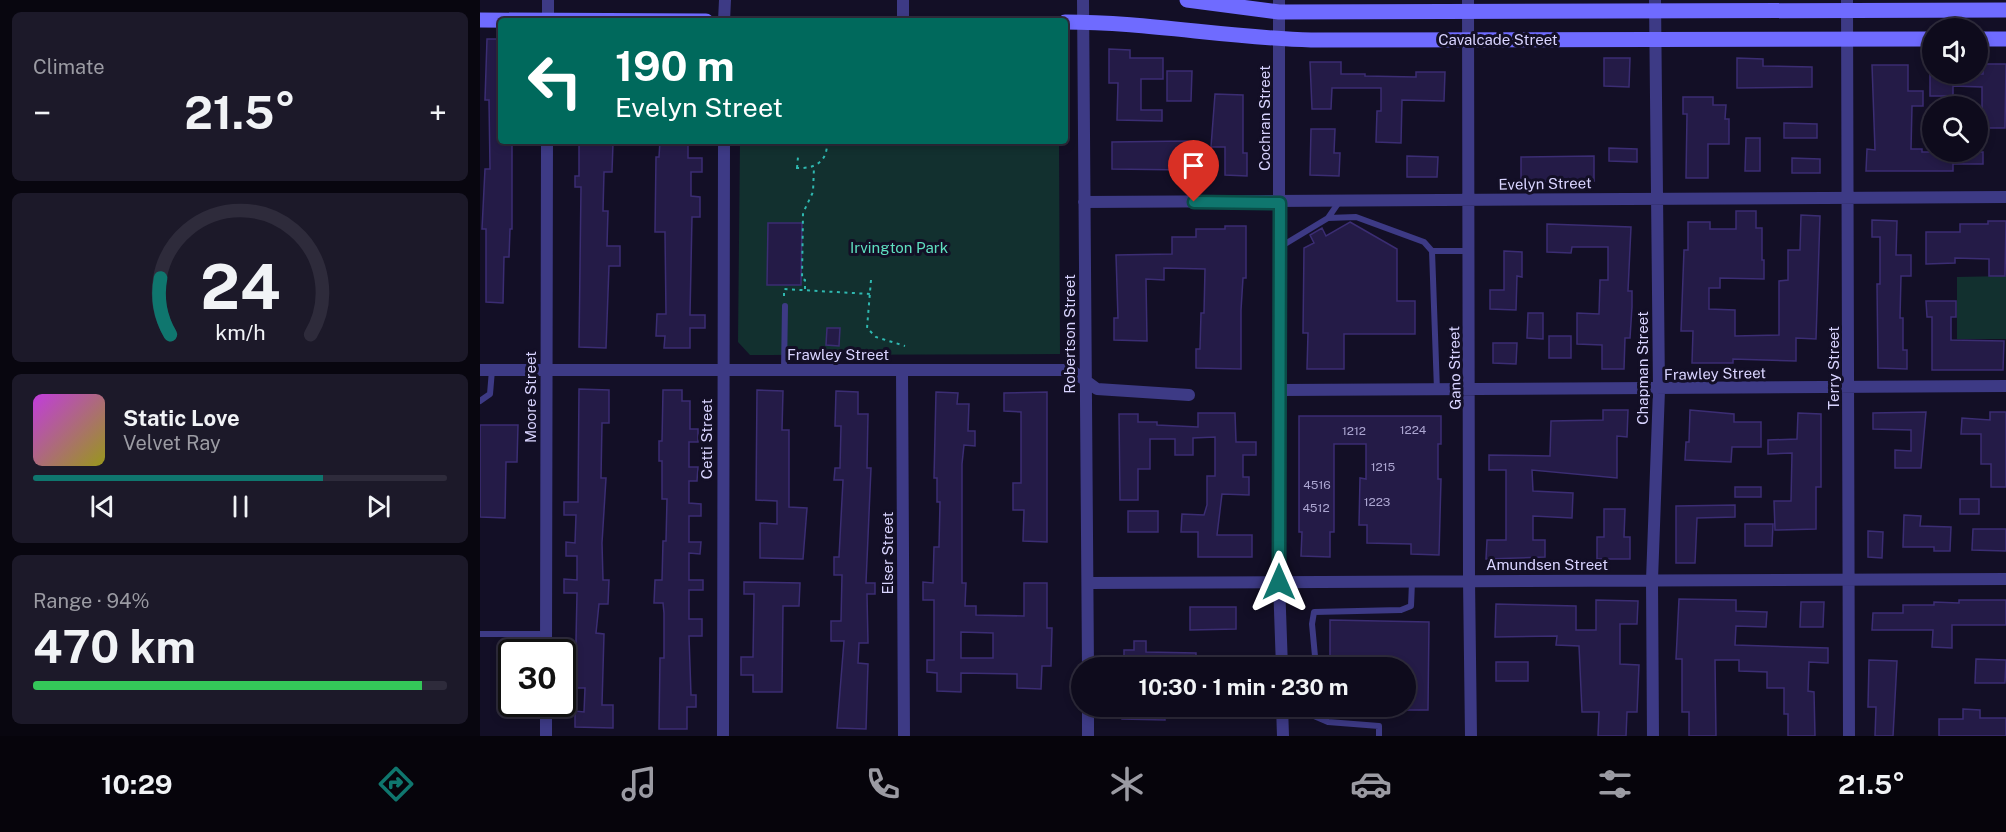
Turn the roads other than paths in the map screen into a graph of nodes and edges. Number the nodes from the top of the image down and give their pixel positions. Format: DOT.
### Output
graph roads {
  1 [pos="548,0"];
  2 [pos="724,0"];
  3 [pos="903,0"];
  4 [pos="1083,0"];
  5 [pos="1187,0"];
  6 [pos="1655,5"];
  7 [pos="1847,5"];
  8 [pos="1279,6"];
  9 [pos="1361,6"];
  10 [pos="1468,6"];
  11 [pos="2006,9"];
  12 [pos="548,18"];
  13 [pos="724,18"];
  14 [pos="903,18"];
  15 [pos="480,20"];
  16 [pos="498,20"];
  17 [pos="1068,22"];
  18 [pos="1083,22"];
  19 [pos="1279,39"];
  20 [pos="1922,39"];
  21 [pos="1988,39"];
  22 [pos="2006,39"];
  23 [pos="1468,40"];
  24 [pos="1655,40"];
  25 [pos="1847,40"];
  26 [pos="547,144"];
  27 [pos="724,144"];
  28 [pos="2006,197"];
  29 [pos="1657,198"];
  30 [pos="1848,198"];
  31 [pos="1468,200"];
  32 [pos="1084,202"];
  33 [pos="1339,202"];
  34 [pos="1280,203"];
  35 [pos="1328,218"];
  36 [pos="1280,247"];
  37 [pos="1432,251"];
  38 [pos="1469,252"];
  39 [pos="785,306"];
  40 [pos="486,369"];
  41 [pos="545,370"];
  42 [pos="722,370"];
  43 [pos="784,370"];
  44 [pos="902,370"];
  45 [pos="1084,380"];
  46 [pos="1849,386"];
  47 [pos="2006,386"];
  48 [pos="1281,390"];
  49 [pos="1437,390"];
  50 [pos="1470,390"];
  51 [pos="1659,390"];
  52 [pos="1189,395"];
  53 [pos="480,401"];
  54 [pos="2006,579"];
  55 [pos="1412,580"];
  56 [pos="1468,580"];
  57 [pos="1652,580"];
  58 [pos="1847,581"];
  59 [pos="1279,582"];
  60 [pos="1088,583"];
  61 [pos="480,634"];
  62 [pos="546,634"];
  63 [pos="546,639"];
  64 [pos="1088,657"];
  65 [pos="1282,657"];
  66 [pos="1315,657"];
  67 [pos="546,717"];
  68 [pos="1088,717"];
  69 [pos="1282,717"];
  70 [pos="1316,717"];
  71 [pos="546,736"];
  72 [pos="723,736"];
  73 [pos="904,736"];
  74 [pos="1088,736"];
  75 [pos="1283,736"];
  76 [pos="1379,736"];
  77 [pos="1471,736"];
  78 [pos="1653,736"];
  79 [pos="1849,736"];
  1 -- 12 [label="street"];
  2 -- 13 [label="street"];
  3 -- 14 [label="street"];
  4 -- 18 [label="street, Robertson Street"];
  5 -- 8 [label="main road, Cavalcade Street"];
  6 -- 7 [label="main road, Cavalcade Street"];
  6 -- 10 [label="main road, Cavalcade Street"];
  6 -- 24 [label="street, Chapman Street"];
  7 -- 11 [label="main road, Cavalcade Street"];
  7 -- 25 [label="street, Terry Street"];
  8 -- 9 [label="main road, Cavalcade Street"];
  8 -- 19 [label="street, Cochran Street"];
  9 -- 10 [label="main road, Cavalcade Street"];
  10 -- 23 [label="street, Gano Street"];
  15 -- 16 [label="main road"];
  17 -- 18 [label="main road, Cavalcade Street"];
  18 -- 19 [label="main road, Cavalcade Street"];
  18 -- 32 [label="street, Robertson Street"];
  19 -- 23 [label="main road, Cavalcade Street"];
  19 -- 34 [label="street, Cochran Street"];
  20 -- 25 [label="main road, Cavalcade Street"];
  21 -- 22 [label="main road"];
  23 -- 24 [label="main road, Cavalcade Street"];
  23 -- 31 [label="street, Gano Street"];
  24 -- 25 [label="main road, Cavalcade Street"];
  24 -- 29 [label="street, Chapman Street"];
  25 -- 30 [label="street, Terry Street"];
  26 -- 41 [label="street, Moore Street"];
  27 -- 42 [label="street, Cetti Street"];
  28 -- 30 [label="street, Evelyn Street"];
  29 -- 30 [label="street, Evelyn Street"];
  29 -- 31 [label="street, Evelyn Street"];
  29 -- 51 [label="street, Chapman Street"];
  30 -- 46 [label="street, Terry Street"];
  31 -- 33 [label="street, Evelyn Street"];
  31 -- 38 [label="street, Gano Street"];
  32 -- 34 [label="street, Evelyn Street"];
  32 -- 45 [label="street, Robertson Street"];
  33 -- 34 [label="street, Evelyn Street"];
  33 -- 35 [label="lane"];
  34 -- 36 [label="street, Cochran Street"];
  35 -- 36 [label="lane"];
  35 -- 37 [label="lane"];
  36 -- 48 [label="street, Cochran Street"];
  37 -- 38 [label="lane"];
  37 -- 49 [label="lane"];
  38 -- 50 [label="street, Gano Street"];
  39 -- 43 [label="lane"];
  40 -- 41 [label="street, Frawley Street"];
  40 -- 53 [label="lane"];
  41 -- 42 [label="street, Frawley Street"];
  41 -- 62 [label="street, Moore Street"];
  42 -- 43 [label="street, Frawley Street"];
  42 -- 72 [label="street, Cetti Street"];
  43 -- 44 [label="street, Frawley Street"];
  44 -- 45 [label="street, Frawley Street"];
  44 -- 73 [label="street, Elser Street"];
  45 -- 52 [label="street, Frawley Street"];
  45 -- 60 [label="street, Robertson Street"];
  46 -- 47 [label="street, Frawley Street"];
  46 -- 51 [label="street, Frawley Street"];
  46 -- 58 [label="street, Terry Street"];
  48 -- 49 [label="street, Frawley Street"];
  48 -- 59 [label="street, Cochran Street"];
  49 -- 50 [label="street, Frawley Street"];
  50 -- 51 [label="street, Frawley Street"];
  50 -- 56 [label="street, Gano Street"];
  51 -- 57 [label="street, Chapman Street"];
  54 -- 58 [label="street, Amundsen Street"];
  55 -- 56 [label="street, Amundsen Street"];
  55 -- 59 [label="street, Amundsen Street"];
  55 -- 66 [label="lane"];
  56 -- 57 [label="street, Amundsen Street"];
  56 -- 77 [label="street, Gano Street"];
  57 -- 58 [label="street, Amundsen Street"];
  57 -- 78 [label="street, Chapman Street"];
  58 -- 79 [label="street, Terry Street"];
  59 -- 60 [label="street, Amundsen Street"];
  59 -- 65 [label="street, Cochran Street"];
  60 -- 64 [label="street, Robertson Street"];
  61 -- 62 [label="lane"];
  62 -- 63 [label="street, Moore Street"];
  67 -- 71 [label="street"];
  68 -- 74 [label="street"];
  69 -- 75 [label="street"];
  70 -- 76 [label="lane"];
}
